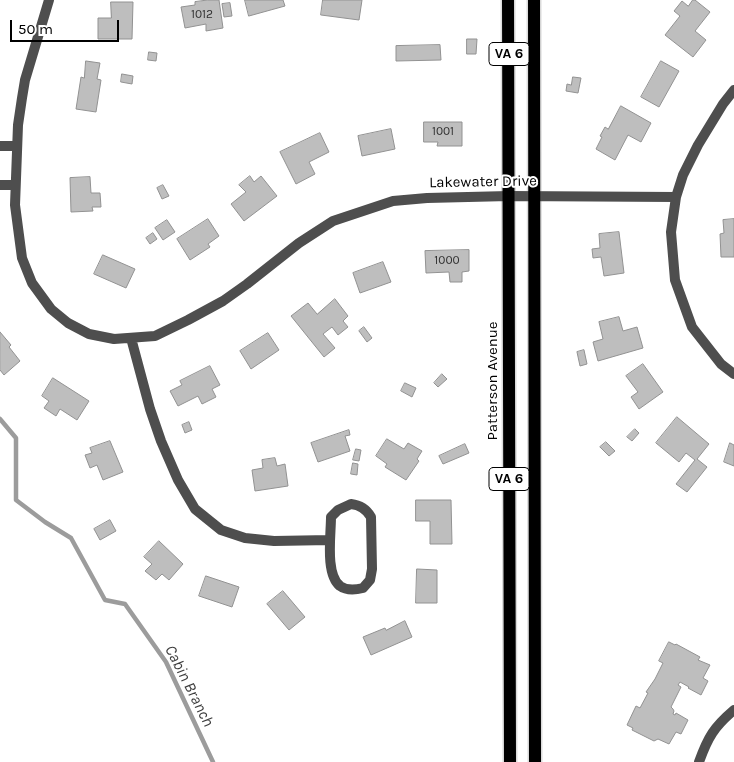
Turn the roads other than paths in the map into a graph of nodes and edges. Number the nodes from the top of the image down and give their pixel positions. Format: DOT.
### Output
graph roads {
  1 [pos="49,0"];
  2 [pos="508,0"];
  3 [pos="534,0"];
  4 [pos="734,90"];
  5 [pos="0,146"];
  6 [pos="17,146"];
  7 [pos="0,185"];
  8 [pos="16,185"];
  9 [pos="509,196"];
  10 [pos="534,196"];
  11 [pos="676,197"];
  12 [pos="131,338"];
  13 [pos="734,374"];
  14 [pos="330,540"];
  15 [pos="734,710"];
  16 [pos="510,762"];
  17 [pos="535,762"];
  18 [pos="699,762"];
  1 -- 6 [label="street, Lakewater Drive"];
  2 -- 9 [label="main road, Patterson Avenue / VA 6"];
  3 -- 10 [label="main road, VA 6"];
  4 -- 11 [label="street"];
  5 -- 6 [label="street"];
  6 -- 8 [label="street, Lakewater Drive"];
  7 -- 8 [label="street"];
  8 -- 12 [label="street, Lakewater Drive"];
  9 -- 10 [label="street, Lakewater Drive"];
  9 -- 12 [label="street, Lakewater Drive"];
  9 -- 16 [label="main road, Patterson Avenue / VA 6"];
  10 -- 11 [label="street, Lakewater Drive"];
  10 -- 17 [label="main road, VA 6"];
  11 -- 13 [label="street"];
  12 -- 14 [label="street"];
  14 -- 14 [label="street"];
  15 -- 18 [label="street"];
}
